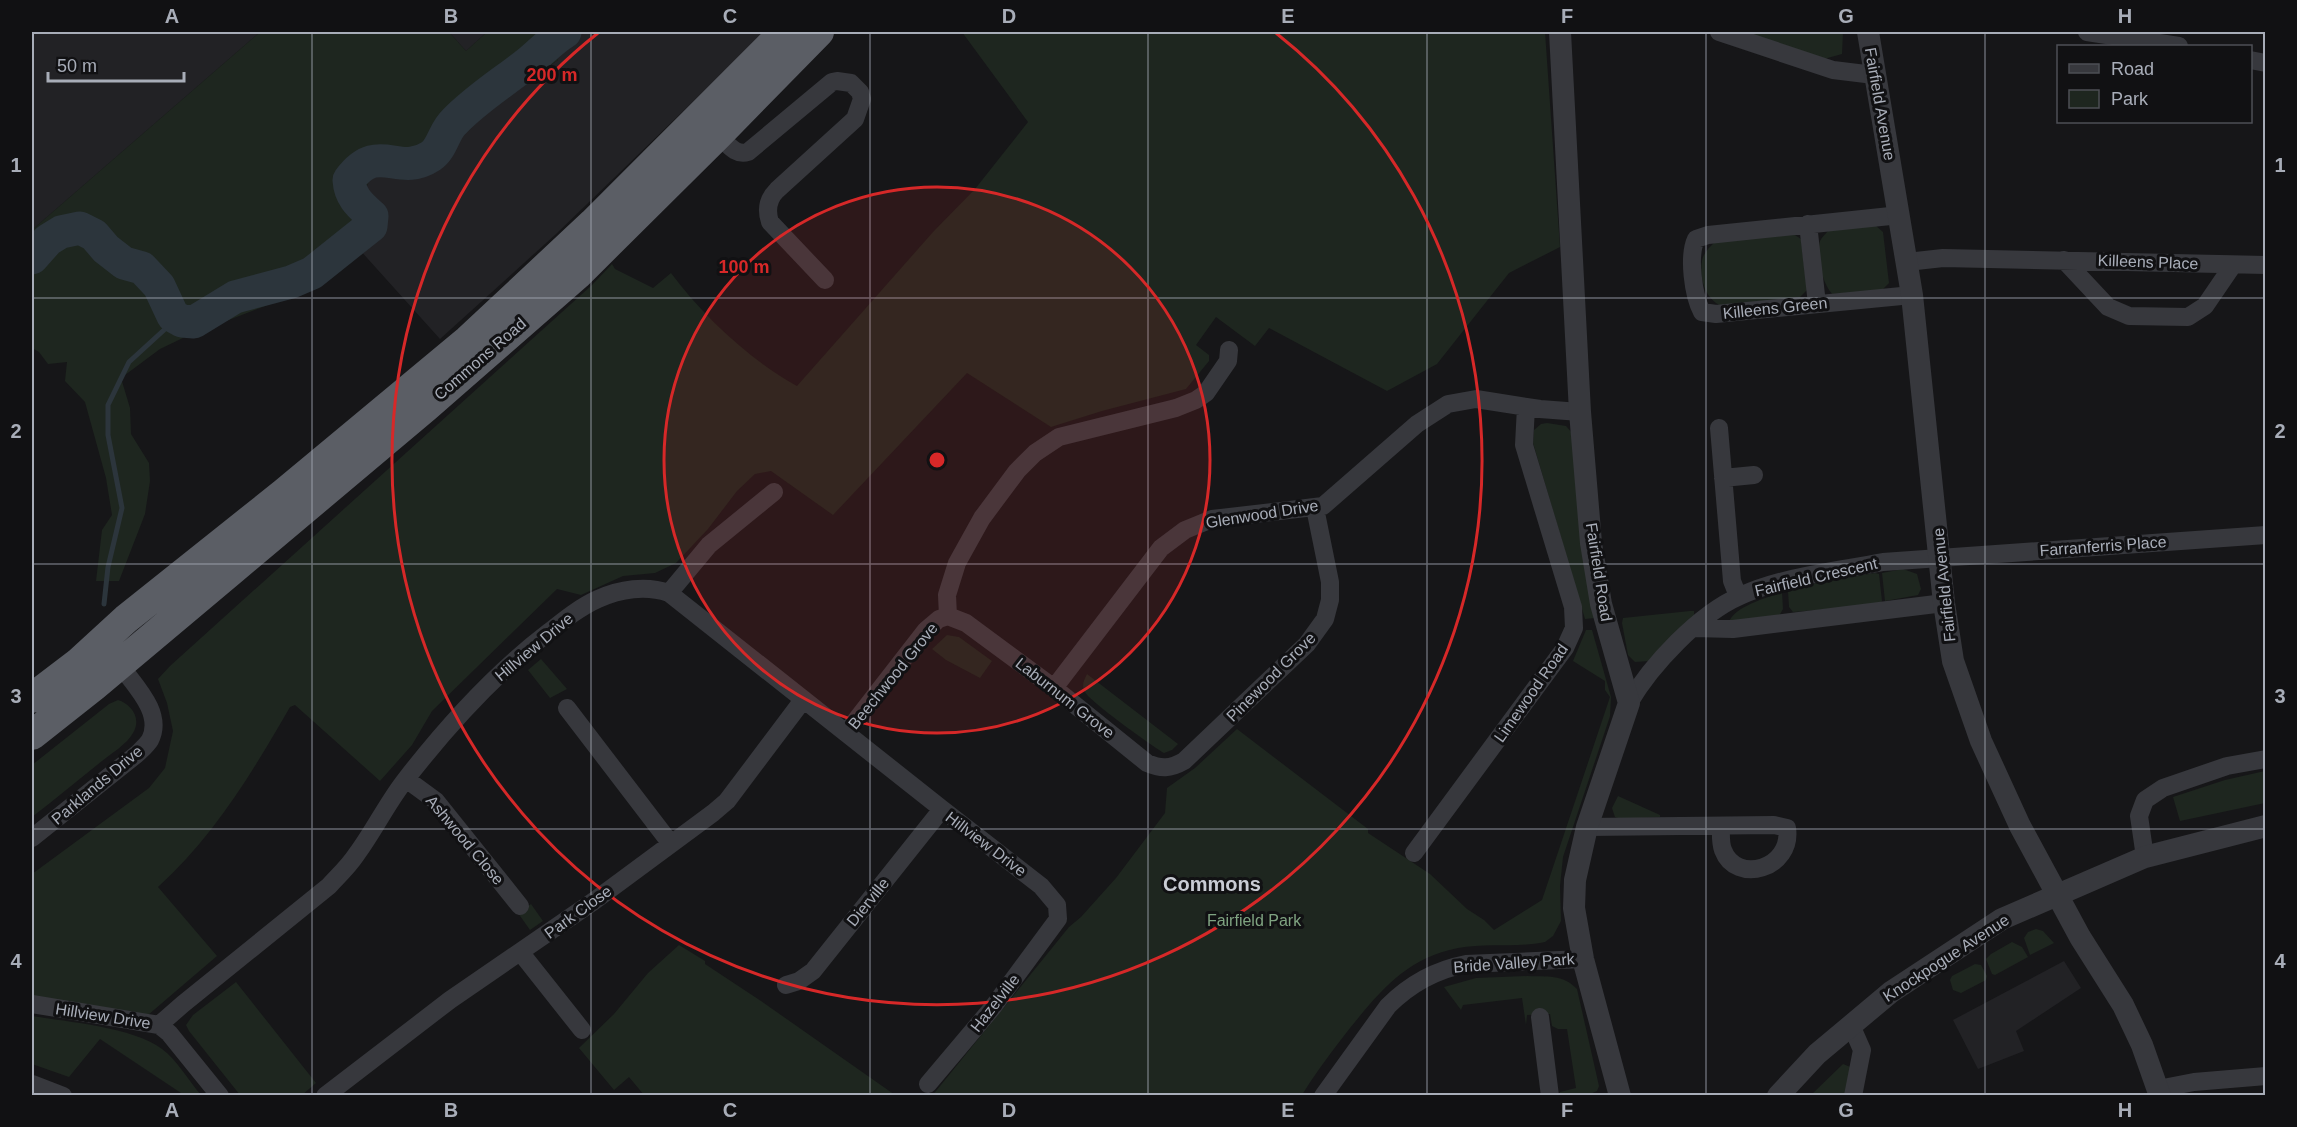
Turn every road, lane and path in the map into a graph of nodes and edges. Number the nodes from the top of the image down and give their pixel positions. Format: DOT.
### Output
graph roads {
  1 [pos="784,32"];
  2 [pos="819,32"];
  3 [pos="1560,32"];
  4 [pos="1719,32"];
  5 [pos="1868,32"];
  6 [pos="2087,32"];
  7 [pos="2172,45"];
  8 [pos="1874,75"];
  9 [pos="718,135"];
  10 [pos="1900,214"];
  11 [pos="1808,224"];
  12 [pos="2064,260"];
  13 [pos="1907,262"];
  14 [pos="2233,265"];
  15 [pos="2265,265"];
  16 [pos="825,280"];
  17 [pos="1912,295"];
  18 [pos="1817,304"];
  19 [pos="1229,350"];
  20 [pos="1526,407"];
  21 [pos="1580,412"];
  22 [pos="1719,428"];
  23 [pos="1754,475"];
  24 [pos="1723,478"];
  25 [pos="774,492"];
  26 [pos="1315,508"];
  27 [pos="2265,535"];
  28 [pos="1941,557"];
  29 [pos="669,592"];
  30 [pos="1738,597"];
  31 [pos="1944,603"];
  32 [pos="948,616"];
  33 [pos="1694,628"];
  34 [pos="101,641"];
  35 [pos="120,665"];
  36 [pos="1054,688"];
  37 [pos="32,698"];
  38 [pos="803,700"];
  39 [pos="1629,703"];
  40 [pos="567,708"];
  41 [pos="846,733"];
  42 [pos="32,735"];
  43 [pos="2265,759"];
  44 [pos="1184,761"];
  45 [pos="406,779"];
  46 [pos="942,809"];
  47 [pos="1721,826"];
  48 [pos="2265,826"];
  49 [pos="1587,827"];
  50 [pos="32,838"];
  51 [pos="671,844"];
  52 [pos="1414,853"];
  53 [pos="2145,857"];
  54 [pos="2057,896"];
  55 [pos="520,906"];
  56 [pos="1058,919"];
  57 [pos="521,953"];
  58 [pos="1582,959"];
  59 [pos="786,986"];
  60 [pos="32,1004"];
  61 [pos="1540,1017"];
  62 [pos="159,1025"];
  63 [pos="1851,1025"];
  64 [pos="582,1030"];
  65 [pos="2265,1076"];
  66 [pos="32,1084"];
  67 [pos="928,1084"];
  68 [pos="2159,1092"];
  69 [pos="63,1095"];
  70 [pos="220,1095"];
  71 [pos="325,1095"];
  72 [pos="1323,1095"];
  73 [pos="1550,1095"];
  74 [pos="1620,1095"];
  75 [pos="1778,1095"];
  76 [pos="1853,1095"];
  1 -- 34 [label="highway, Commons Road"];
  2 -- 9 [label="highway, Commons Road"];
  3 -- 21 [label="street, Fairfield Road"];
  4 -- 8 [label="street"];
  5 -- 8 [label="street, Fairfield Avenue"];
  6 -- 7 [label="street"];
  8 -- 10 [label="street, Fairfield Avenue"];
  9 -- 16 [label="street"];
  9 -- 35 [label="highway, Commons Road"];
  10 -- 11 [label="street, Killeens Green"];
  10 -- 13 [label="street, Fairfield Avenue"];
  11 -- 18 [label="street"];
  11 -- 18 [label="street, Killeens Green"];
  12 -- 13 [label="street, Killeens Place"];
  12 -- 14 [label="street, Killeens Place"];
  12 -- 14 [label="street, Killeens Place"];
  13 -- 17 [label="street, Fairfield Avenue"];
  14 -- 15 [label="street, Killeens Place"];
  17 -- 18 [label="street, Killeens Green"];
  17 -- 28 [label="street, Fairfield Avenue"];
  19 -- 32 [label="street, Beechwood Grove"];
  20 -- 21 [label="street, Glenwood Drive"];
  20 -- 26 [label="street, Glenwood Drive"];
  20 -- 52 [label="street, Limewood Road"];
  21 -- 39 [label="street, Fairfield Road"];
  22 -- 24 [label="street"];
  23 -- 24 [label="street"];
  24 -- 30 [label="street"];
  25 -- 29 [label="street"];
  26 -- 36 [label="street, Glenwood Drive"];
  26 -- 44 [label="street, Pinewood Grove"];
  27 -- 28 [label="street, Farranferris Place"];
  28 -- 30 [label="street, Fairfield Crescent"];
  28 -- 31 [label="street, Fairfield Avenue"];
  29 -- 38 [label="street, Hillview Drive"];
  29 -- 45 [label="street, Hillview Drive"];
  30 -- 33 [label="street, Fairfield Crescent"];
  31 -- 33 [label="street"];
  31 -- 54 [label="street, Fairfield Avenue"];
  32 -- 36 [label="street, Laburnum Grove"];
  32 -- 41 [label="street, Beechwood Grove"];
  33 -- 39 [label="street, Fairfield Crescent"];
  34 -- 35 [label="highway"];
  34 -- 37 [label="highway, Commons Road"];
  35 -- 42 [label="highway, Commons Road"];
  35 -- 50 [label="street, Parklands Drive"];
  36 -- 44 [label="street, Laburnum Grove"];
  38 -- 41 [label="street, Hillview Drive"];
  38 -- 51 [label="street, Park Close"];
  39 -- 49 [label="street"];
  40 -- 51 [label="street"];
  41 -- 46 [label="street, Hillview Drive"];
  43 -- 53 [label="street"];
  45 -- 55 [label="street, Ashwood Close"];
  45 -- 62 [label="street, Hillview Drive"];
  46 -- 56 [label="street, Hillview Drive"];
  46 -- 59 [label="street, Dierville"];
  47 -- 49 [label="street"];
  48 -- 53 [label="street, Knockpogue Avenue"];
  49 -- 58 [label="street"];
  51 -- 57 [label="street, Park Close"];
  53 -- 54 [label="street, Knockpogue Avenue"];
  54 -- 63 [label="street, Knockpogue Avenue"];
  54 -- 68 [label="street, Fairfield Avenue"];
  56 -- 67 [label="street, Hazelville"];
  57 -- 64 [label="street"];
  57 -- 71 [label="street, Park Close"];
  58 -- 72 [label="street, Bride Valley Park"];
  58 -- 74 [label="street"];
  60 -- 62 [label="street, Hillview Drive"];
  61 -- 73 [label="street"];
  62 -- 70 [label="street"];
  63 -- 75 [label="street, Knockpogue Avenue"];
  63 -- 76 [label="street"];
  65 -- 68 [label="street"];
  66 -- 69 [label="street"];
}
